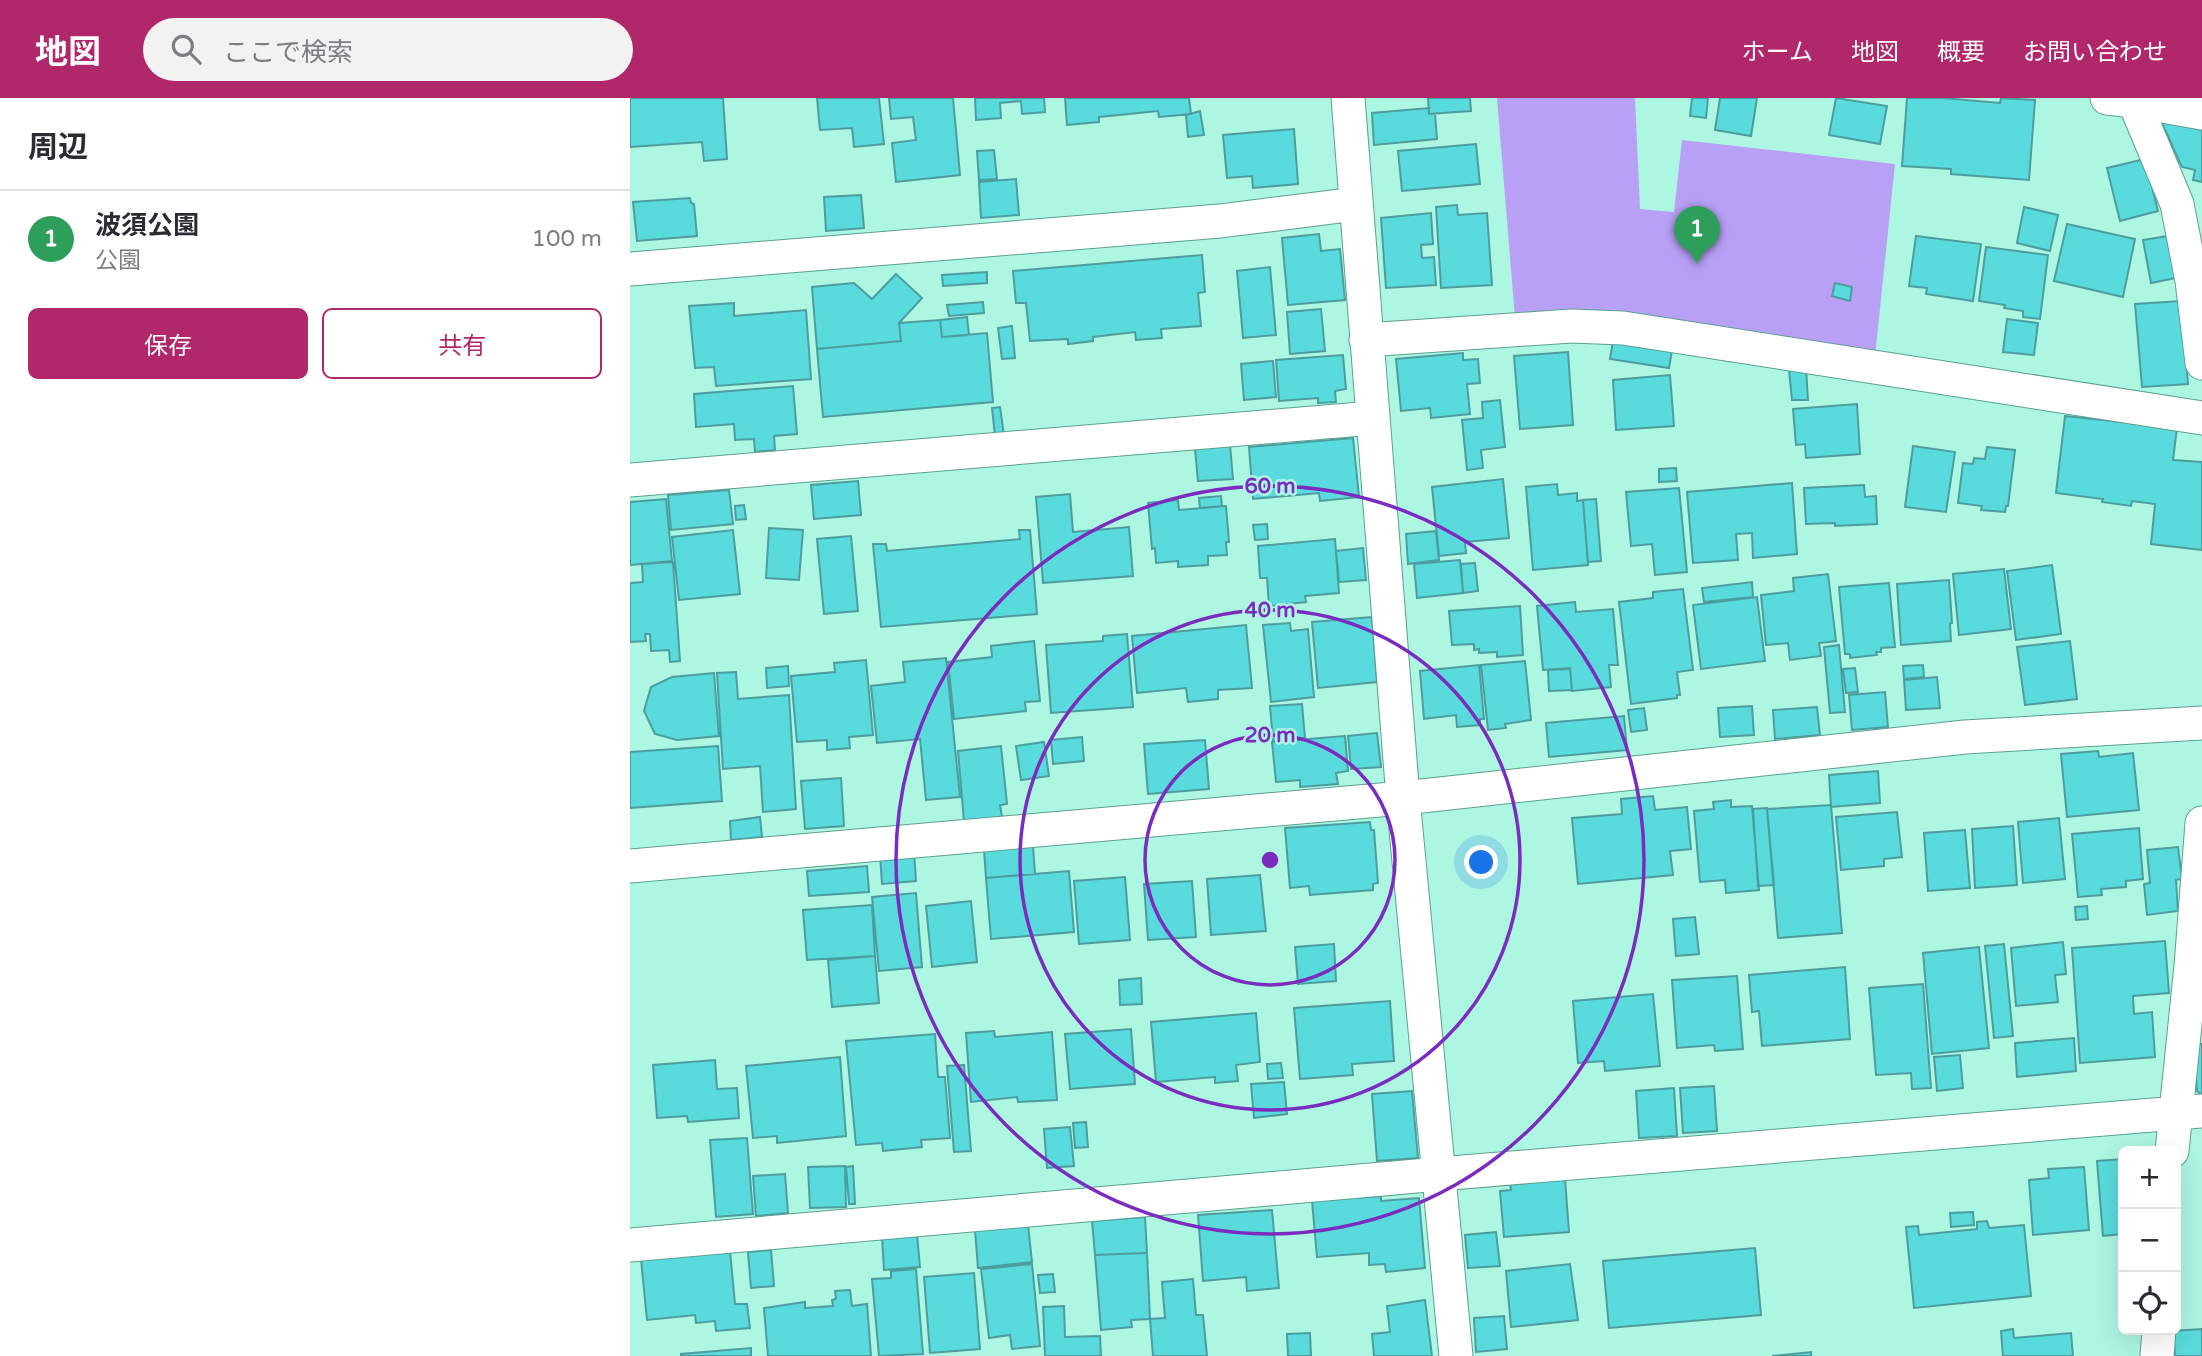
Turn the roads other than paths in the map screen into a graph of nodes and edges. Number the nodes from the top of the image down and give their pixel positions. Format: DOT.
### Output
graph roads {
  1 [pos="1348,98"];
  2 [pos="2121,99"];
  3 [pos="2202,113"];
  4 [pos="1356,204"];
  5 [pos="630,269"];
  6 [pos="2197,276"];
  7 [pos="1366,340"];
  8 [pos="2202,363"];
  9 [pos="1373,418"];
  10 [pos="2202,418"];
  11 [pos="630,480"];
  12 [pos="2202,723"];
  13 [pos="1403,798"];
  14 [pos="2202,823"];
  15 [pos="630,866"];
  16 [pos="2188,1112"];
  17 [pos="2174,1146"];
  18 [pos="1439,1174"];
  19 [pos="630,1245"];
  20 [pos="2159,1335"];
  21 [pos="1456,1356"];
  22 [pos="2157,1356"];
  1 -- 4 [label="street"];
  2 -- 3 [label="street"];
  2 -- 6 [label="street"];
  4 -- 5 [label="street"];
  4 -- 7 [label="street"];
  6 -- 8 [label="street"];
  7 -- 9 [label="street"];
  7 -- 10 [label="street"];
  9 -- 11 [label="street"];
  9 -- 13 [label="street"];
  12 -- 13 [label="street"];
  13 -- 15 [label="street"];
  13 -- 18 [label="street"];
  14 -- 16 [label="street"];
  16 -- 17 [label="street"];
  16 -- 18 [label="street"];
  18 -- 19 [label="street"];
  18 -- 21 [label="street"];
  20 -- 22 [label="street"];
}
